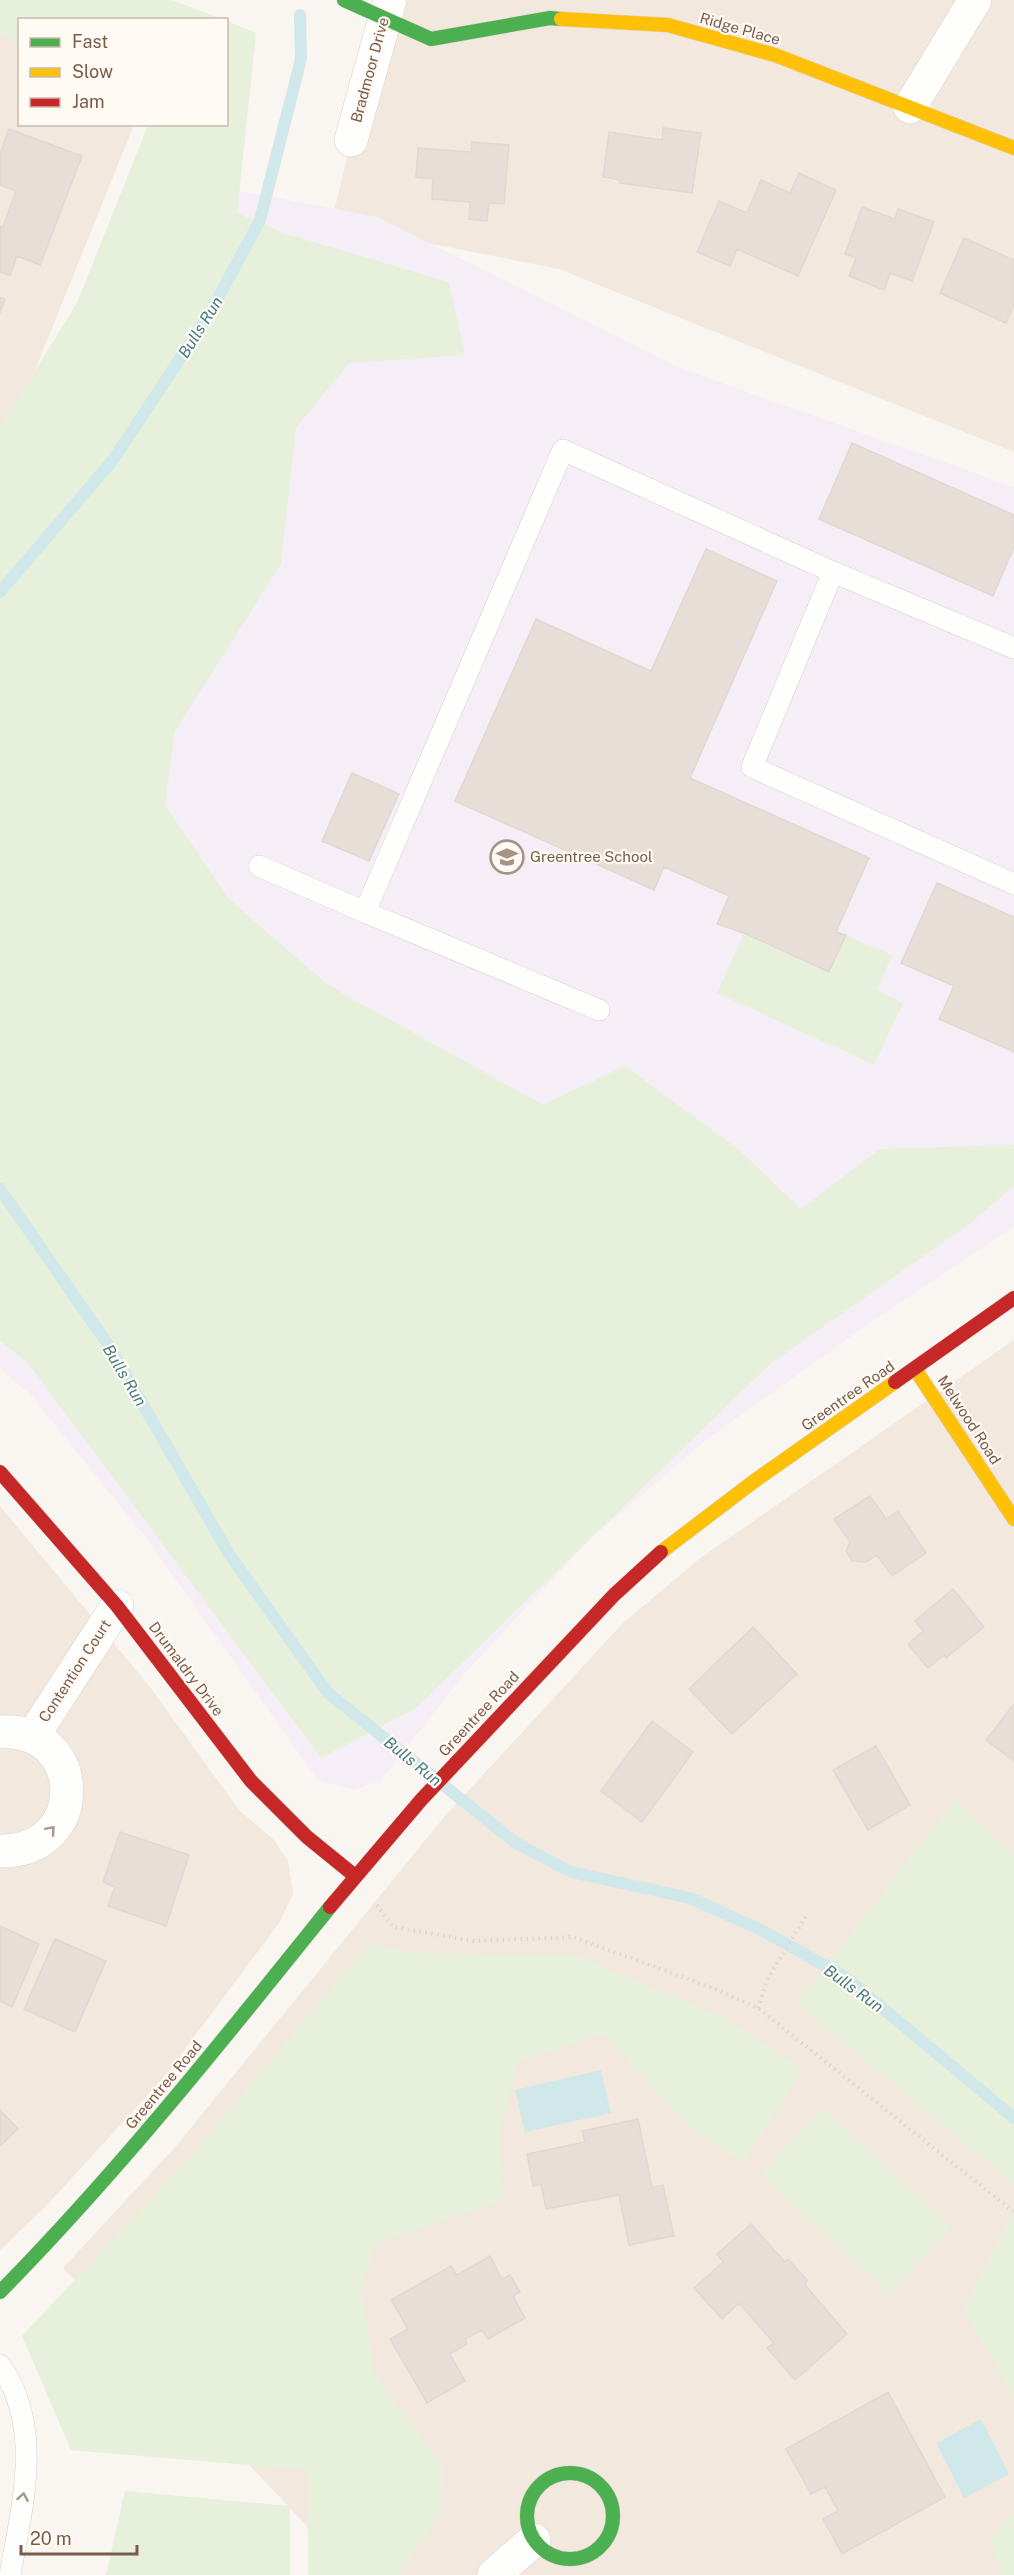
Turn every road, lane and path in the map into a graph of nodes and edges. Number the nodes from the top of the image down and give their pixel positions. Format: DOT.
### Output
graph roads {
  1 [pos="344,0"];
  2 [pos="975,0"];
  3 [pos="387,10"];
  4 [pos="910,107"];
  5 [pos="351,140"];
  6 [pos="1014,148"];
  7 [pos="833,572"];
  8 [pos="1014,648"];
  9 [pos="259,866"];
  10 [pos="1014,884"];
  11 [pos="364,912"];
  12 [pos="599,1010"];
  13 [pos="1014,1298"];
  14 [pos="915,1369"];
  15 [pos="0,1472"];
  16 [pos="1014,1519"];
  17 [pos="117,1606"];
  18 [pos="0,1732"];
  19 [pos="33,1736"];
  20 [pos="0,1851"];
  21 [pos="356,1876"];
  22 [pos="806,1916"];
  23 [pos="758,2008"];
  24 [pos="1014,2212"];
  25 [pos="0,2292"];
  26 [pos="0,2365"];
  27 [pos="534,2540"];
  28 [pos="10,2575"];
  29 [pos="494,2575"];
  1 -- 3 [label="street, Ridge Place"];
  2 -- 4 [label="street"];
  3 -- 4 [label="street, Ridge Place"];
  3 -- 5 [label="street, Bradmoor Drive"];
  4 -- 6 [label="street, Ridge Place"];
  7 -- 8 [label="lane"];
  7 -- 10 [label="lane"];
  7 -- 11 [label="lane"];
  9 -- 11 [label="lane"];
  11 -- 12 [label="lane"];
  13 -- 14 [label="street, Greentree Road"];
  14 -- 16 [label="street, Melwood Road"];
  14 -- 21 [label="street, Greentree Road"];
  15 -- 17 [label="street, Drumaldry Drive"];
  17 -- 19 [label="street, Contention Court"];
  17 -- 21 [label="street, Drumaldry Drive"];
  18 -- 19 [label="street, Contention Court"];
  20 -- 19 [label="street, Contention Court, one-way"];
  21 -- 23 [label="path"];
  21 -- 25 [label="street, Greentree Road"];
  22 -- 23 [label="path"];
  23 -- 24 [label="path"];
  28 -- 26 [label="lane, one-way"];
  27 -- 27 [label="street"];
  27 -- 29 [label="street"];
}
